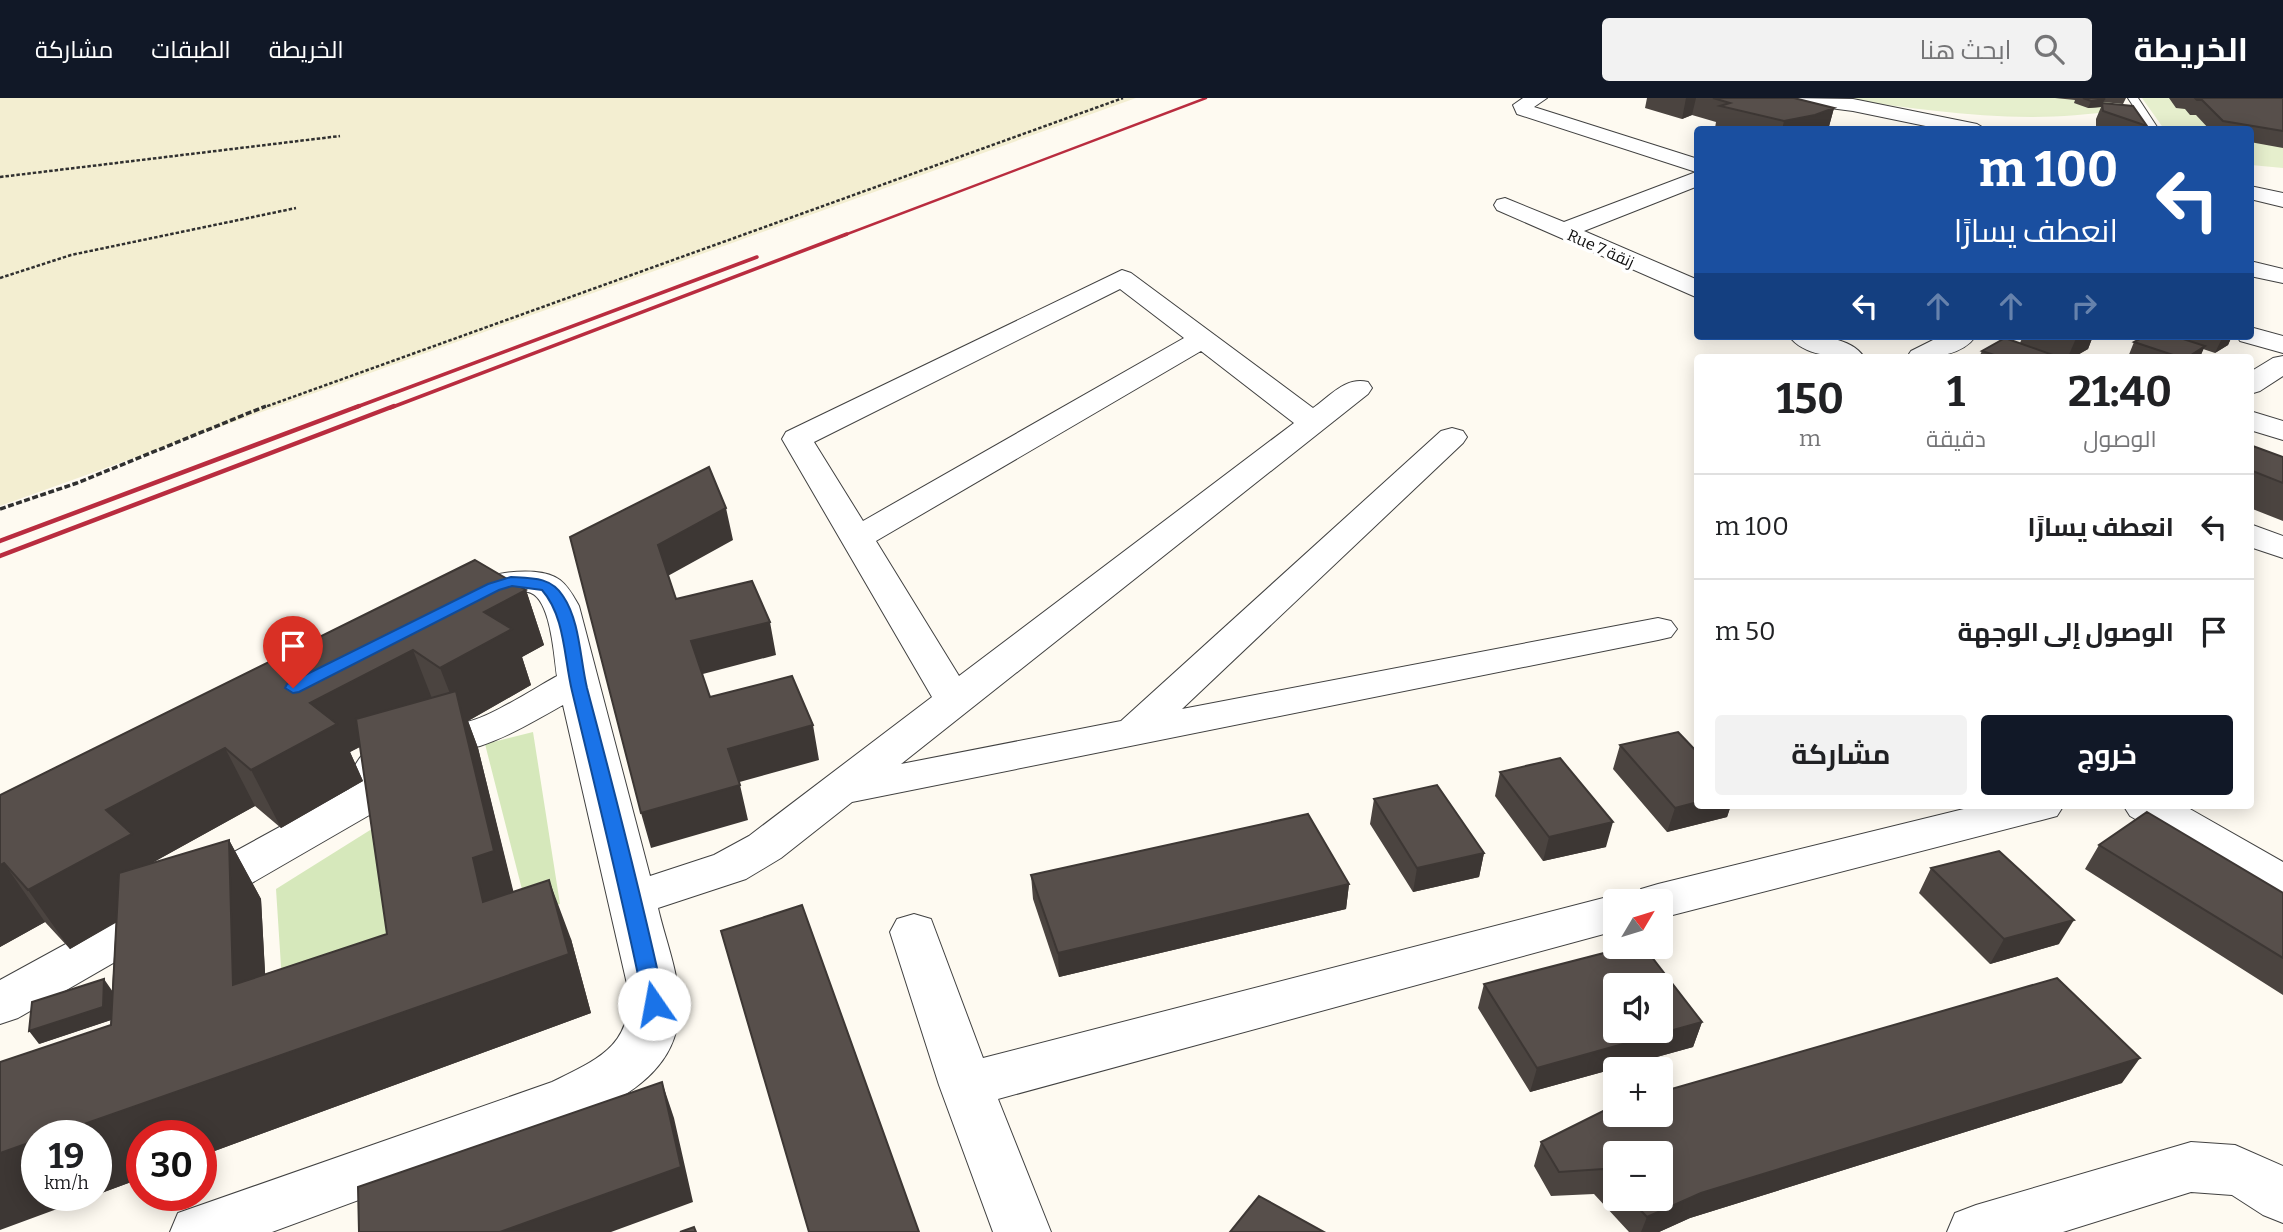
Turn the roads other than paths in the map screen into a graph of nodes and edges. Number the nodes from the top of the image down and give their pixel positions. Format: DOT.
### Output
graph roads {
  1 [pos="1538,98"];
  2 [pos="2133,98"];
  3 [pos="1806,99"];
  4 [pos="1889,123"];
  5 [pos="1878,126"];
  6 [pos="1902,126"];
  7 [pos="1957,126"];
  8 [pos="2151,126"];
  9 [pos="1694,165"];
  10 [pos="1694,180"];
  11 [pos="2254,194"];
  12 [pos="1506,205"];
  13 [pos="2254,206"];
  14 [pos="2281,208"];
  15 [pos="1563,231"];
  16 [pos="2254,269"];
  17 [pos="2283,276"];
  18 [pos="1694,288"];
  19 [pos="2254,336"];
  20 [pos="1203,339"];
  21 [pos="1811,340"];
  22 [pos="1954,340"];
  23 [pos="2283,345"];
  24 [pos="1843,354"];
  25 [pos="1927,354"];
  26 [pos="2283,364"];
  27 [pos="2254,382"];
  28 [pos="1358,388"];
  29 [pos="2254,421"];
  30 [pos="1314,423"];
  31 [pos="2283,431"];
  32 [pos="1452,437"];
  33 [pos="2254,536"];
  34 [pos="857,538"];
  35 [pos="2283,548"];
  36 [pos="427,619"];
  37 [pos="1658,629"];
  38 [pos="577,681"];
  39 [pos="955,702"];
  40 [pos="1134,732"];
  41 [pos="842,789"];
  42 [pos="2026,809"];
  43 [pos="2153,809"];
  44 [pos="2283,883"];
  45 [pos="1673,897"];
  46 [pos="633,899"];
  47 [pos="1603,916"];
  48 [pos="914,932"];
  49 [pos="0,1004"];
  50 [pos="966,1085"];
  51 [pos="2283,1196"];
  52 [pos="199,1232"];
  53 [pos="1022,1232"];
  54 [pos="1976,1232"];
  1 -- 9 [label="street"];
  2 -- 8 [label="lane"];
  3 -- 4 [label="street"];
  3 -- 7 [label="street"];
  4 -- 5 [label="street"];
  4 -- 6 [label="street"];
  10 -- 15 [label="street"];
  11 -- 14 [label="street"];
  12 -- 15 [label="street, Rue 7 زنقة"];
  13 -- 14 [label="street"];
  15 -- 18 [label="street, Rue 7 زنقة"];
  16 -- 17 [label="street"];
  19 -- 23 [label="street"];
  20 -- 30 [label="street"];
  20 -- 34 [label="street"];
  20 -- 34 [label="street"];
  21 -- 24 [label="street"];
  22 -- 25 [label="street"];
  26 -- 27 [label="street"];
  28 -- 30 [label="street"];
  29 -- 31 [label="street"];
  30 -- 39 [label="street"];
  32 -- 40 [label="street"];
  33 -- 35 [label="street"];
  34 -- 39 [label="street"];
  36 -- 38 [label="street"];
  37 -- 40 [label="street"];
  38 -- 46 [label="street"];
  38 -- 49 [label="street"];
  39 -- 41 [label="street"];
  40 -- 41 [label="street"];
  41 -- 46 [label="street"];
  42 -- 45 [label="street"];
  43 -- 44 [label="street"];
  46 -- 52 [label="street"];
  47 -- 50 [label="street"];
  48 -- 50 [label="street"];
  50 -- 53 [label="street"];
  51 -- 54 [label="street"];
}
